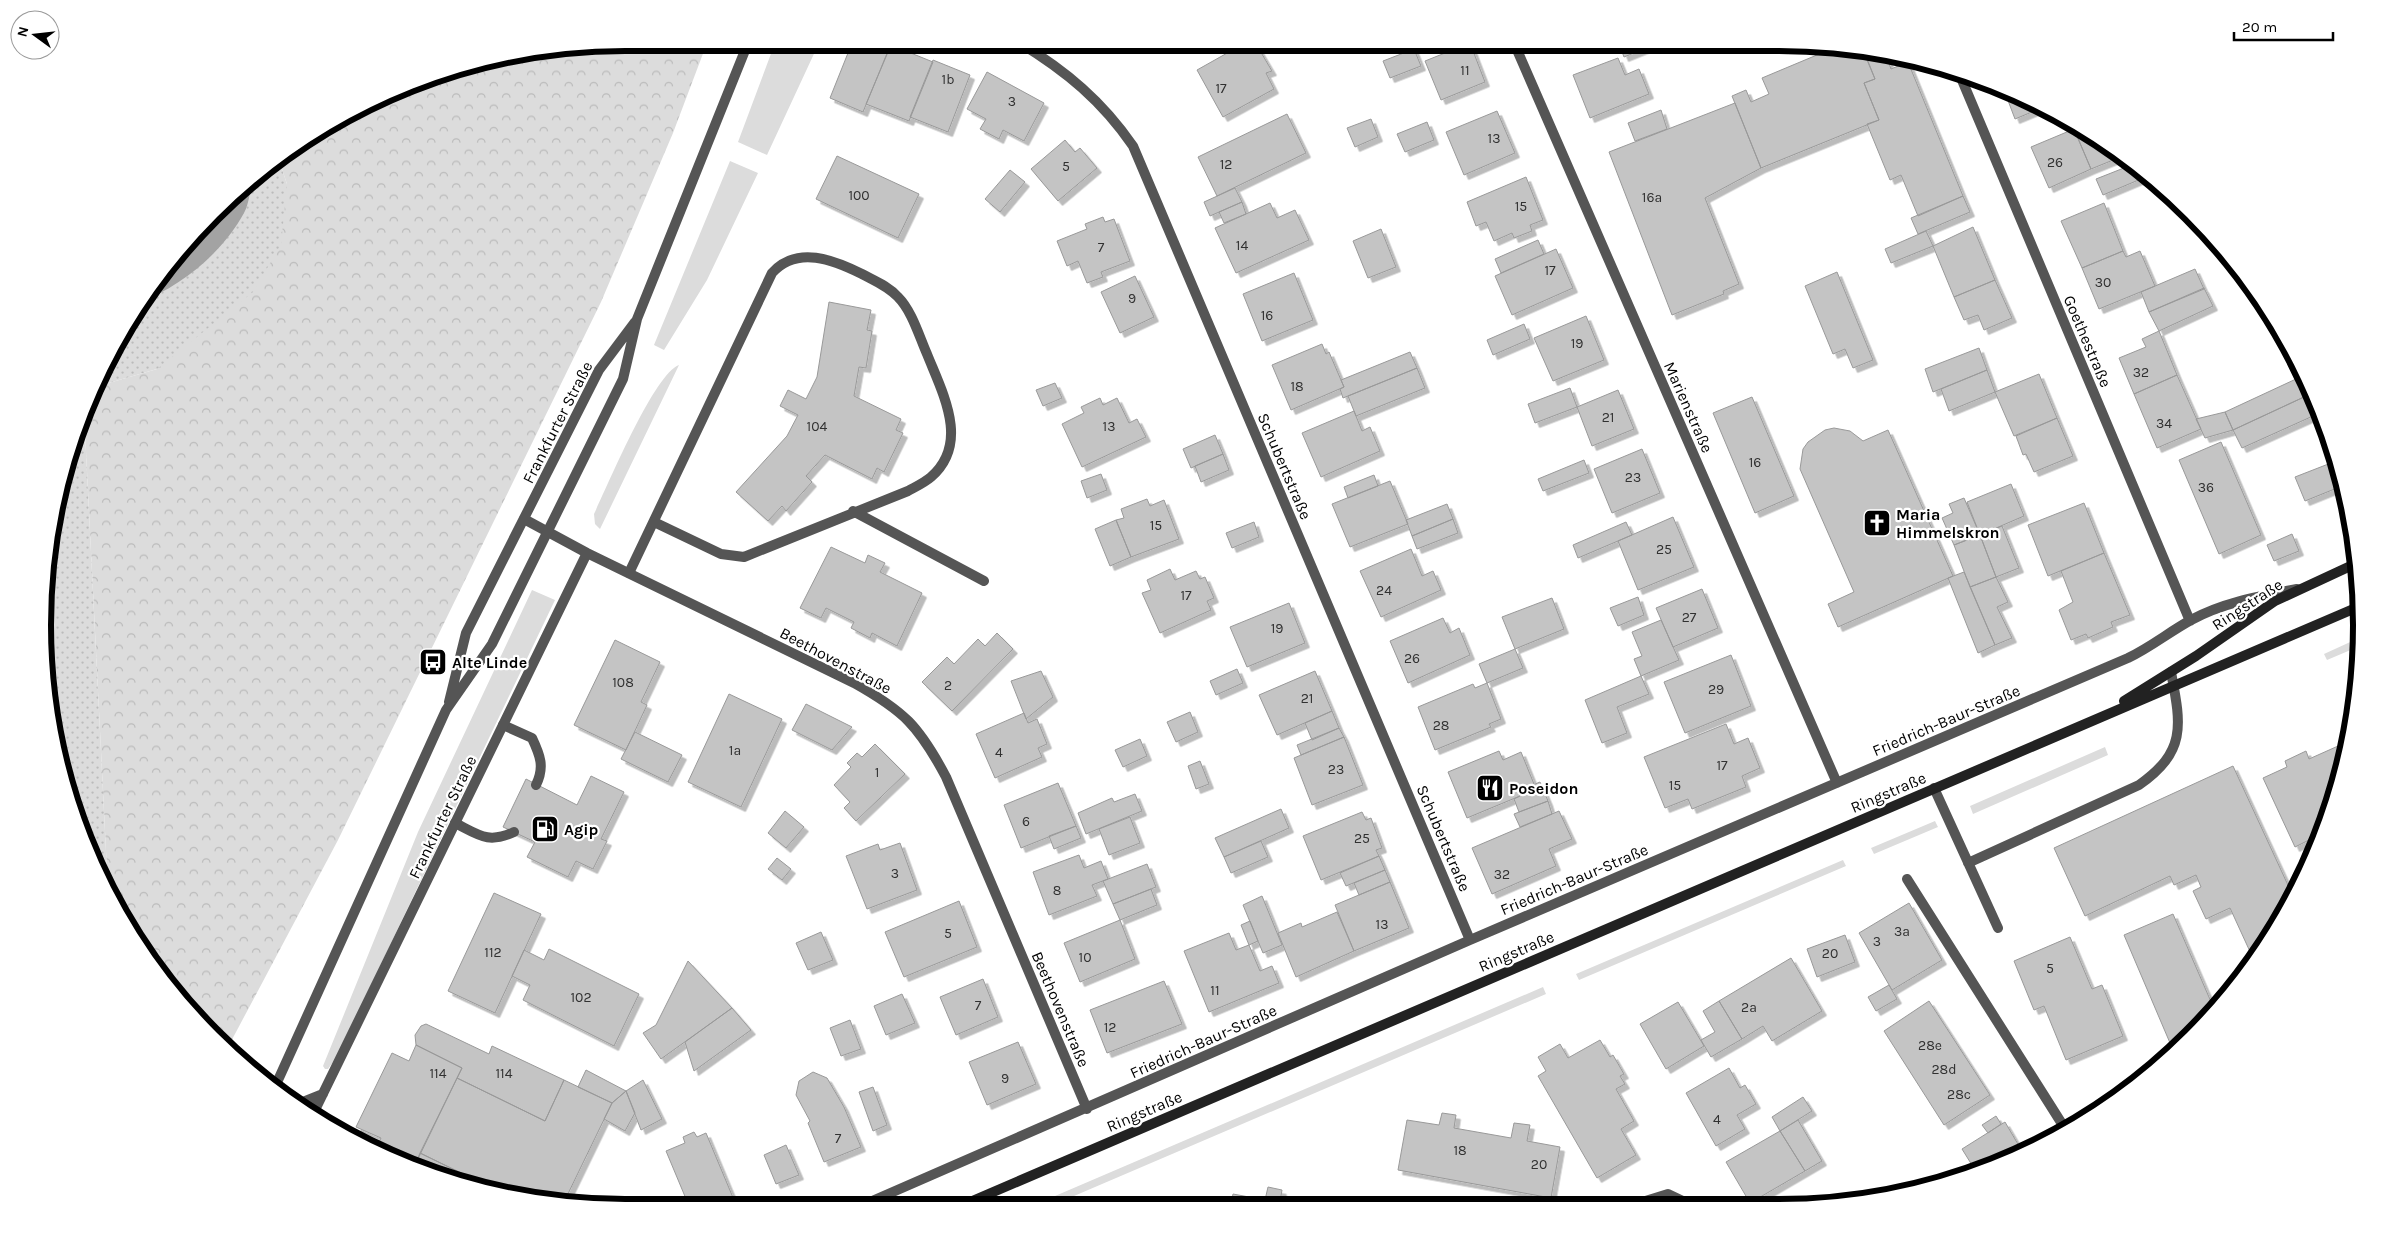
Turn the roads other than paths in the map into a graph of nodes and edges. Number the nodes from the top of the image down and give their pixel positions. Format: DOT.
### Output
graph roads {
  1 [pos="745,51"];
  2 [pos="1033,51"];
  3 [pos="1517,51"];
  4 [pos="1963,82"];
  5 [pos="637,319"];
  6 [pos="853,512"];
  7 [pos="524,519"];
  8 [pos="654,522"];
  9 [pos="548,532"];
  10 [pos="587,553"];
  11 [pos="2350,566"];
  12 [pos="629,573"];
  13 [pos="984,581"];
  14 [pos="2298,588"];
  15 [pos="2353,609"];
  16 [pos="2190,621"];
  17 [pos="2171,672"];
  18 [pos="2174,686"];
  19 [pos="446,710"];
  20 [pos="503,725"];
  21 [pos="2082,725"];
  22 [pos="1837,782"];
  23 [pos="536,785"];
  24 [pos="1934,788"];
  25 [pos="455,823"];
  26 [pos="514,832"];
  27 [pos="1968,863"];
  28 [pos="1907,879"];
  29 [pos="1998,928"];
  30 [pos="1470,940"];
  31 [pos="278,1081"];
  32 [pos="323,1094"];
  33 [pos="305,1101"];
  34 [pos="316,1109"];
  35 [pos="1087,1109"];
  36 [pos="2062,1124"];
  37 [pos="879,1199"];
  38 [pos="977,1199"];
  39 [pos="1652,1199"];
  40 [pos="1679,1199"];
  1 -- 5 [label="street, Frankfurter Straße"];
  2 -- 30 [label="street, Schubertstraße"];
  3 -- 22 [label="street, Marienstraße"];
  4 -- 16 [label="street, Goethestraße"];
  5 -- 7 [label="street, Frankfurter Straße"];
  5 -- 9 [label="street, Frankfurter Straße"];
  6 -- 8 [label="street"];
  6 -- 8 [label="street"];
  6 -- 13 [label="street"];
  7 -- 9 [label="street, Beethovenstraße"];
  7 -- 19 [label="street, Frankfurter Straße"];
  8 -- 12 [label="street"];
  9 -- 10 [label="street, Beethovenstraße"];
  9 -- 19 [label="street, Frankfurter Straße"];
  10 -- 12 [label="street, Beethovenstraße"];
  10 -- 20 [label="street, Frankfurter Straße"];
  11 -- 14 [label="main road, Ringstraße"];
  12 -- 35 [label="street, Beethovenstraße"];
  14 -- 16 [label="street, Friedrich-Baur-Straße"];
  14 -- 17 [label="main road, Ringstraße"];
  15 -- 18 [label="main road, Ringstraße"];
  16 -- 22 [label="street, Friedrich-Baur-Straße"];
  17 -- 18 [label="street"];
  17 -- 21 [label="main road, Ringstraße"];
  18 -- 21 [label="main road, Ringstraße"];
  18 -- 27 [label="street"];
  19 -- 31 [label="street, Frankfurter Straße"];
  20 -- 23 [label="street"];
  20 -- 25 [label="street, Frankfurter Straße"];
  21 -- 24 [label="main road, Ringstraße"];
  22 -- 30 [label="street, Friedrich-Baur-Straße"];
  24 -- 27 [label="street"];
  24 -- 38 [label="main road, Ringstraße"];
  25 -- 26 [label="street"];
  25 -- 32 [label="street, Frankfurter Straße"];
  27 -- 29 [label="street"];
  28 -- 36 [label="street"];
  30 -- 35 [label="street, Friedrich-Baur-Straße"];
  32 -- 33 [label="street"];
  32 -- 34 [label="street, Frankfurter Straße"];
  35 -- 37 [label="street, Friedrich-Baur-Straße"];
  39 -- 40 [label="street"];
}
